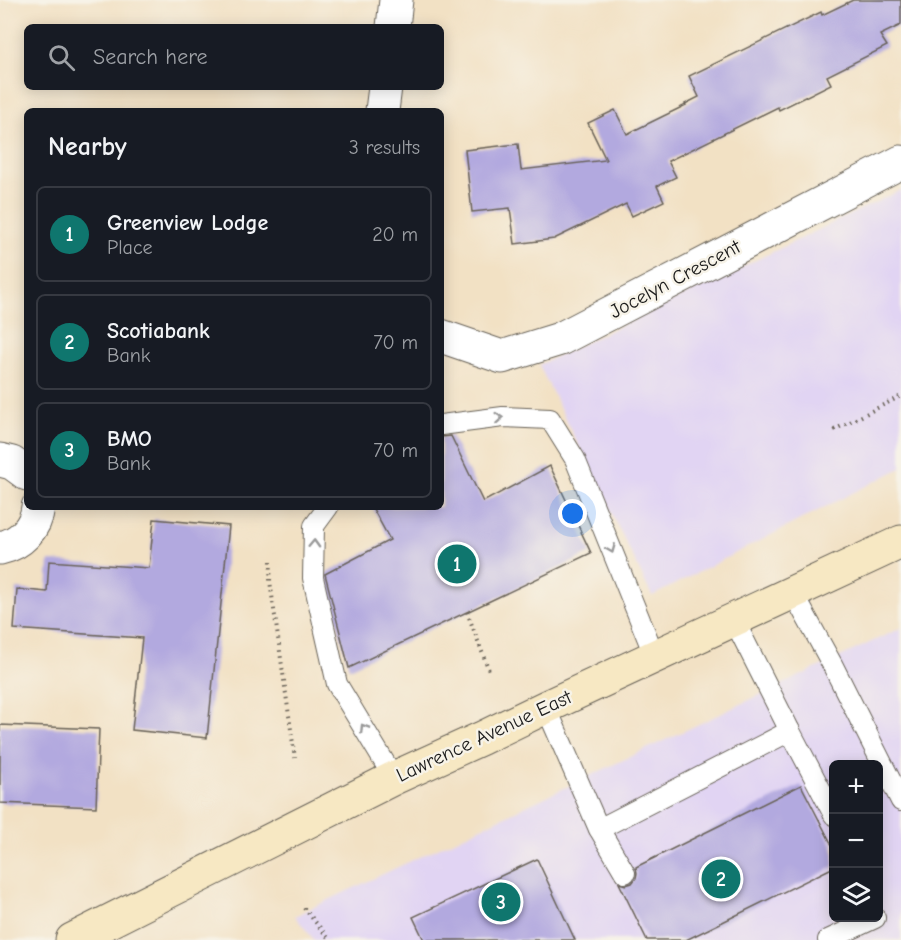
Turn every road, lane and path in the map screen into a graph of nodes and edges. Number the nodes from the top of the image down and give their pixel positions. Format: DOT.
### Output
graph roads {
  1 [pos="396,0"];
  2 [pos="393,24"];
  3 [pos="386,90"];
  4 [pos="382,108"];
  5 [pos="901,162"];
  6 [pos="444,337"];
  7 [pos="901,396"];
  8 [pos="444,425"];
  9 [pos="834,430"];
  10 [pos="0,459"];
  11 [pos="24,472"];
  12 [pos="38,510"];
  13 [pos="326,510"];
  14 [pos="901,542"];
  15 [pos="0,548"];
  16 [pos="271,561"];
  17 [pos="793,593"];
  18 [pos="467,612"];
  19 [pos="734,620"];
  20 [pos="655,657"];
  21 [pos="490,674"];
  22 [pos="546,706"];
  23 [pos="790,731"];
  24 [pos="295,758"];
  25 [pos="394,778"];
  26 [pos="901,801"];
  27 [pos="833,814"];
  28 [pos="599,829"];
  29 [pos="626,873"];
  30 [pos="303,908"];
  31 [pos="866,922"];
  32 [pos="72,940"];
  33 [pos="330,940"];
  34 [pos="828,940"];
  1 -- 2 [label="street"];
  3 -- 4 [label="street"];
  5 -- 6 [label="street, Jocelyn Crescent"];
  7 -- 9 [label="path"];
  8 -- 20 [label="lane, one-way"];
  10 -- 11 [label="street"];
  12 -- 15 [label="street"];
  25 -- 13 [label="lane, one-way"];
  14 -- 17 [label="main road, Lawrence Avenue East"];
  16 -- 24 [label="path"];
  17 -- 19 [label="main road, Lawrence Avenue East"];
  17 -- 26 [label="lane"];
  18 -- 21 [label="path"];
  19 -- 20 [label="main road, Lawrence Avenue East"];
  19 -- 23 [label="lane"];
  20 -- 22 [label="main road, Lawrence Avenue East"];
  22 -- 25 [label="main road, Lawrence Avenue East"];
  22 -- 28 [label="lane"];
  23 -- 27 [label="lane"];
  23 -- 28 [label="lane"];
  25 -- 32 [label="main road, Lawrence Avenue East"];
  28 -- 29 [label="lane"];
  30 -- 33 [label="path"];
  31 -- 34 [label="lane"];
}
